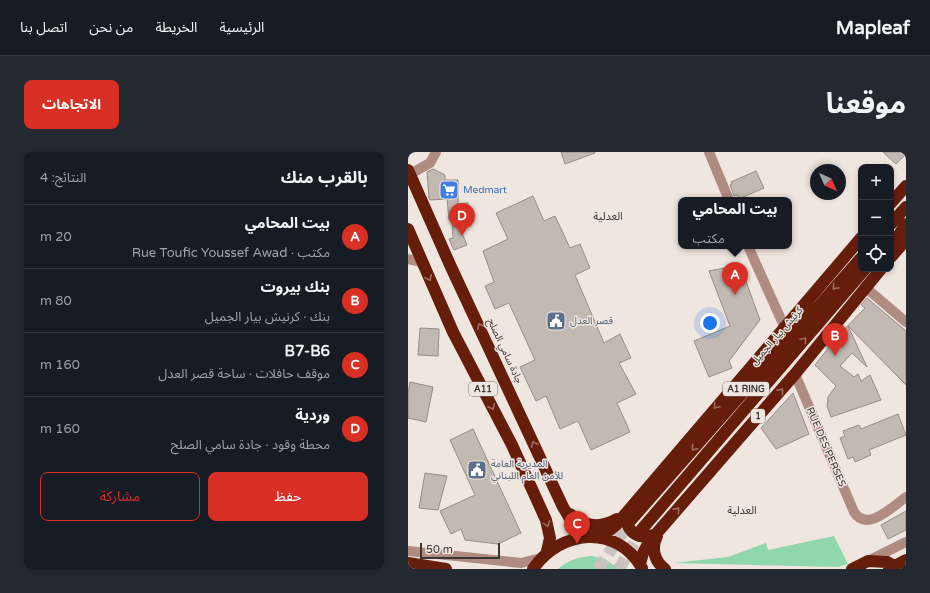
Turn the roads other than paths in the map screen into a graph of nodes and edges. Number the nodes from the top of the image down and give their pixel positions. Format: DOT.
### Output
graph roads {
  1 [pos="436,152"];
  2 [pos="710,152"];
  3 [pos="409,172"];
  4 [pos="906,186"];
  5 [pos="728,197"];
  6 [pos="894,200"];
  7 [pos="906,207"];
  8 [pos="894,217"];
  9 [pos="894,221"];
  10 [pos="906,223"];
  11 [pos="408,229"];
  12 [pos="894,236"];
  13 [pos="906,240"];
  14 [pos="858,241"];
  15 [pos="894,242"];
  16 [pos="749,249"];
  17 [pos="858,249"];
  18 [pos="894,254"];
  19 [pos="408,259"];
  20 [pos="858,261"];
  21 [pos="422,262"];
  22 [pos="833,270"];
  23 [pos="862,272"];
  24 [pos="875,272"];
  25 [pos="878,272"];
  26 [pos="865,287"];
  27 [pos="906,322"];
  28 [pos="784,326"];
  29 [pos="795,374"];
  30 [pos="906,497"];
  31 [pos="563,507"];
  32 [pos="630,508"];
  33 [pos="631,520"];
  34 [pos="642,529"];
  35 [pos="660,532"];
  36 [pos="592,537"];
  37 [pos="906,542"];
  38 [pos="408,551"];
  39 [pos="544,555"];
  40 [pos="906,560"];
  41 [pos="868,561"];
  42 [pos="408,563"];
  43 [pos="517,566"];
  44 [pos="888,566"];
  45 [pos="642,567"];
  46 [pos="446,569"];
  47 [pos="533,569"];
  48 [pos="665,569"];
  49 [pos="852,569"];
  50 [pos="902,569"];
  1 -- 3 [label="street"];
  2 -- 5 [label="street"];
  31 -- 3 [label="highway, جادة سامي الصلح / A11, one-way"];
  4 -- 6 [label="highway"];
  7 -- 8 [label="highway"];
  7 -- 9 [label="highway"];
  10 -- 12 [label="highway"];
  10 -- 15 [label="highway"];
  11 -- 21 [label="highway, A11"];
  13 -- 18 [label="highway"];
  14 -- 22 [label="highway"];
  16 -- 28 [label="street"];
  17 -- 22 [label="highway"];
  19 -- 21 [label="street"];
  20 -- 33 [label="highway, كرنيش بيار الجميل / A1 RING, one-way"];
  21 -- 39 [label="highway, A11, one-way"];
  22 -- 28 [label="highway"];
  34 -- 23 [label="highway, A1 RING, one-way"];
  24 -- 26 [label="highway"];
  25 -- 26 [label="highway, 1"];
  26 -- 27 [label="street"];
  26 -- 29 [label="highway, 1"];
  28 -- 32 [label="highway, one-way"];
  29 -- 30 [label="street, RUE DES PERSES"];
  35 -- 29 [label="highway, 1, one-way"];
  31 -- 32 [label="highway"];
  31 -- 36 [label="highway, جادة سامي الصلح / A11"];
  32 -- 35 [label="highway"];
  32 -- 36 [label="highway"];
  35 -- 45 [label="highway, 1"];
  35 -- 48 [label="highway"];
  36 -- 39 [label="highway"];
  36 -- 45 [label="highway"];
  37 -- 41 [label="street"];
  38 -- 43 [label="street"];
  39 -- 43 [label="street"];
  39 -- 47 [label="highway"];
  40 -- 44 [label="highway"];
  41 -- 44 [label="highway"];
  41 -- 49 [label="highway"];
  42 -- 46 [label="highway"];
  44 -- 50 [label="highway, bridge"];
}
